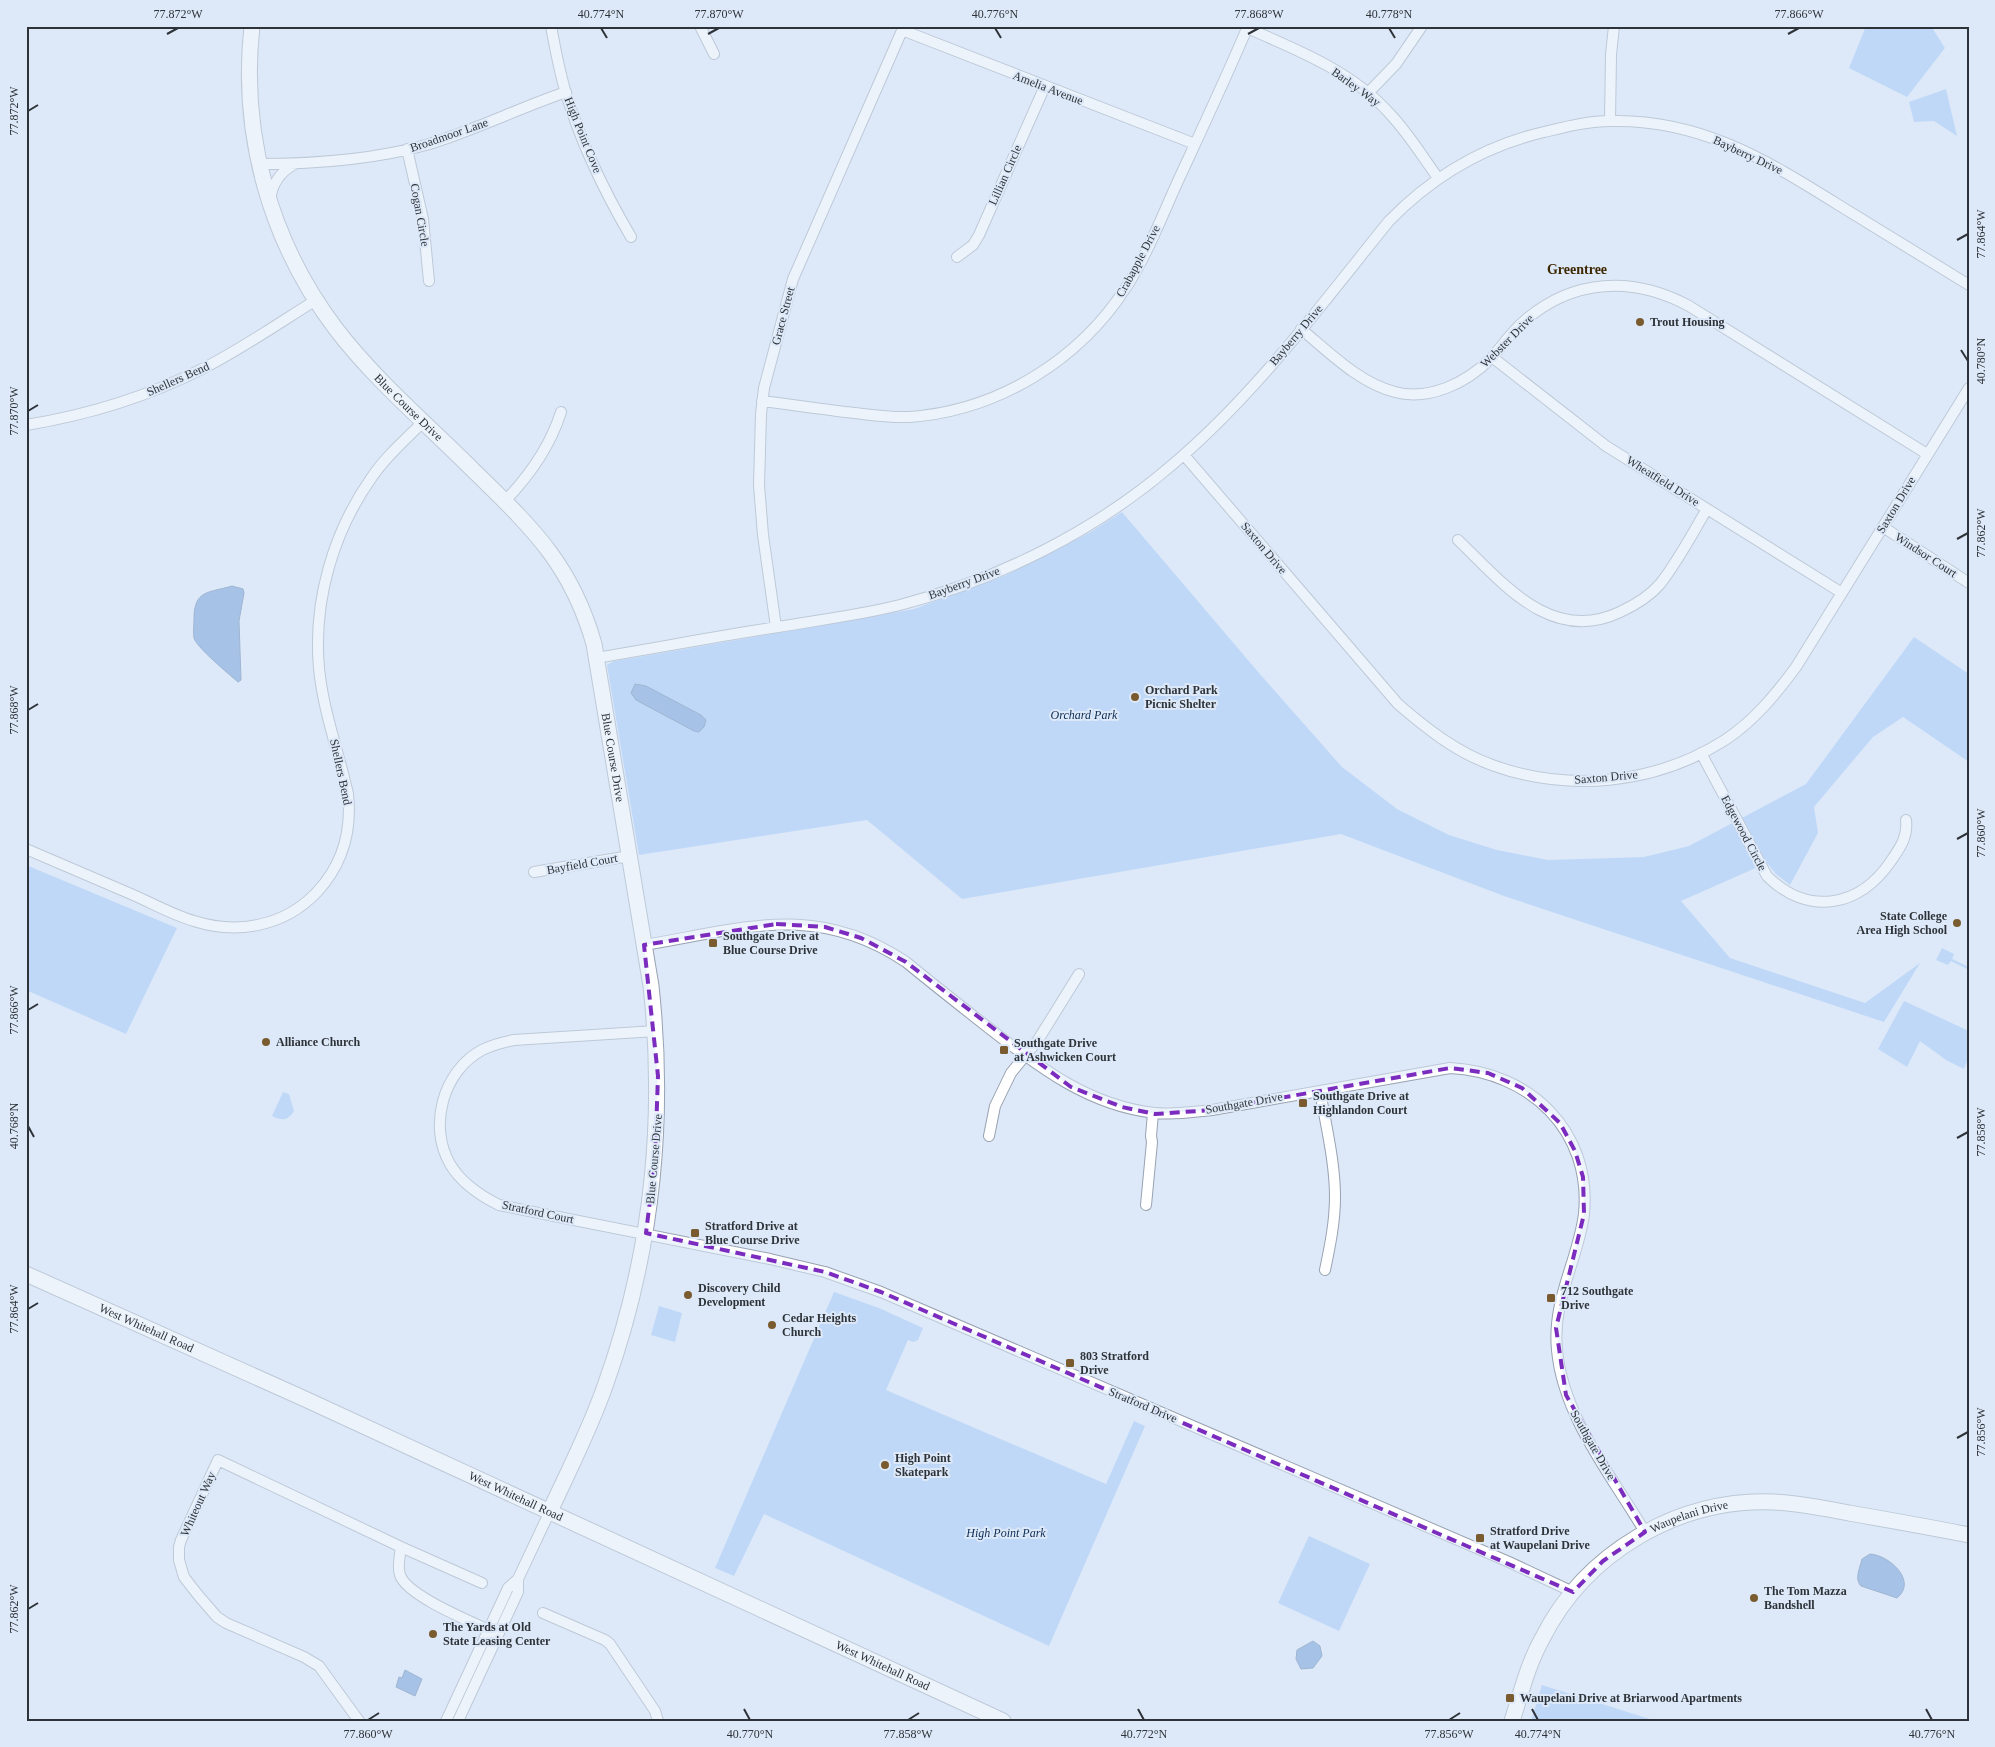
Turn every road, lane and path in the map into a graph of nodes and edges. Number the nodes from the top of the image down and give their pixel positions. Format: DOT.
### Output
graph roads {
  1 [pos="252,26"];
  2 [pos="551,26"];
  3 [pos="700,26"];
  4 [pos="1422,26"];
  5 [pos="1614,26"];
  6 [pos="1248,27"];
  7 [pos="903,28"];
  8 [pos="714,54"];
  9 [pos="1044,86"];
  10 [pos="566,92"];
  11 [pos="1368,93"];
  12 [pos="1610,121"];
  13 [pos="1195,144"];
  14 [pos="407,149"];
  15 [pos="298,163"];
  16 [pos="258,164"];
  17 [pos="1438,178"];
  18 [pos="270,205"];
  19 [pos="631,237"];
  20 [pos="957,258"];
  21 [pos="429,281"];
  22 [pos="1969,285"];
  23 [pos="316,300"];
  24 [pos="1301,329"];
  25 [pos="1492,357"];
  26 [pos="1969,388"];
  27 [pos="762,401"];
  28 [pos="561,412"];
  29 [pos="424,421"];
  30 [pos="26,424"];
  31 [pos="1927,454"];
  32 [pos="1184,455"];
  33 [pos="504,501"];
  34 [pos="1707,509"];
  35 [pos="1883,527"];
  36 [pos="1458,540"];
  37 [pos="1969,583"];
  38 [pos="1842,593"];
  39 [pos="776,627"];
  40 [pos="596,658"];
  41 [pos="1701,753"];
  42 [pos="1906,820"];
  43 [pos="26,850"];
  44 [pos="630,856"];
  45 [pos="534,872"];
  46 [pos="644,945"];
  47 [pos="1080,974"];
  48 [pos="656,1031"];
  49 [pos="1024,1055"];
  50 [pos="1320,1090"];
  51 [pos="1156,1113"];
  52 [pos="989,1136"];
  53 [pos="1146,1205"];
  54 [pos="646,1233"];
  55 [pos="1325,1270"];
  56 [pos="26,1274"];
  57 [pos="550,1511"];
  58 [pos="1645,1532"];
  59 [pos="1969,1535"];
  60 [pos="401,1547"];
  61 [pos="518,1578"];
  62 [pos="482,1583"];
  63 [pos="1573,1592"];
  64 [pos="543,1612"];
  65 [pos="488,1630"];
  66 [pos="498,1634"];
  67 [pos="359,1721"];
  68 [pos="446,1721"];
  69 [pos="458,1721"];
  70 [pos="658,1721"];
  71 [pos="1003,1721"];
  72 [pos="1512,1721"];
  1 -- 16 [label="main road, Blue Course Drive"];
  2 -- 10 [label="street, High Point Cove"];
  3 -- 8 [label="street"];
  4 -- 11 [label="street"];
  5 -- 12 [label="street"];
  6 -- 11 [label="street, Barley Way"];
  6 -- 13 [label="street, Crabapple Drive"];
  7 -- 9 [label="street, Amelia Avenue"];
  7 -- 27 [label="street, Grace Street"];
  9 -- 13 [label="street, Amelia Avenue"];
  9 -- 20 [label="street, Lillian Circle"];
  10 -- 14 [label="street, Broadmoor Lane"];
  10 -- 19 [label="street, High Point Cove"];
  11 -- 17 [label="street, Barley Way"];
  12 -- 17 [label="street, Bayberry Drive"];
  12 -- 22 [label="street, Bayberry Drive"];
  13 -- 27 [label="street, Crabapple Drive"];
  14 -- 15 [label="street, Broadmoor Lane"];
  14 -- 21 [label="street, Cogan Circle"];
  15 -- 16 [label="street, Broadmoor Lane"];
  15 -- 18 [label="street"];
  16 -- 18 [label="main road, Blue Course Drive"];
  17 -- 24 [label="street, Bayberry Drive"];
  18 -- 23 [label="main road, Blue Course Drive"];
  23 -- 29 [label="main road, Blue Course Drive"];
  23 -- 30 [label="street, Shellers Bend"];
  24 -- 25 [label="street, Webster Drive"];
  24 -- 32 [label="street, Bayberry Drive"];
  25 -- 31 [label="street, Webster Drive"];
  25 -- 34 [label="street, Wheatfield Drive"];
  26 -- 31 [label="street, Saxton Drive"];
  27 -- 39 [label="street, Grace Street"];
  28 -- 33 [label="street"];
  29 -- 33 [label="main road, Blue Course Drive"];
  29 -- 43 [label="street, Shellers Bend"];
  31 -- 35 [label="street, Saxton Drive"];
  32 -- 39 [label="street, Bayberry Drive"];
  32 -- 41 [label="street, Saxton Drive"];
  33 -- 40 [label="main road, Blue Course Drive"];
  34 -- 36 [label="street"];
  34 -- 38 [label="street, Wheatfield Drive"];
  35 -- 37 [label="street, Windsor Court"];
  35 -- 38 [label="street, Saxton Drive"];
  38 -- 41 [label="street, Saxton Drive"];
  39 -- 40 [label="street, Bayberry Drive"];
  40 -- 44 [label="main road, Blue Course Drive"];
  41 -- 42 [label="street, Edgewood Circle"];
  44 -- 45 [label="street, Bayfield Court"];
  44 -- 46 [label="main road, Blue Course Drive"];
  46 -- 48 [label="main road, Blue Course Drive"];
  46 -- 49 [label="street, Southgate Drive"];
  47 -- 49 [label="street"];
  48 -- 54 [label="main road, Blue Course Drive"];
  48 -- 54 [label="street, Stratford Court"];
  49 -- 51 [label="street, Southgate Drive"];
  49 -- 52 [label="street"];
  50 -- 51 [label="street, Southgate Drive"];
  50 -- 55 [label="street"];
  50 -- 58 [label="street, Southgate Drive"];
  51 -- 53 [label="street"];
  54 -- 57 [label="main road, Blue Course Drive"];
  54 -- 63 [label="street, Stratford Drive"];
  56 -- 57 [label="main road, West Whitehall Road"];
  57 -- 61 [label="street, Blue Course Drive"];
  57 -- 71 [label="main road, West Whitehall Road"];
  58 -- 59 [label="main road, Waupelani Drive"];
  58 -- 63 [label="main road, Waupelani Drive"];
  60 -- 62 [label="street, Whiteout Way"];
  60 -- 65 [label="street"];
  60 -- 67 [label="street, Whiteout Way"];
  61 -- 65 [label="street, Blue Course Drive"];
  61 -- 66 [label="street, Blue Course Drive"];
  63 -- 72 [label="main road, Waupelani Drive"];
  64 -- 70 [label="street"];
  65 -- 66 [label="street"];
  65 -- 68 [label="street, Blue Course Drive"];
  66 -- 69 [label="street, Blue Course Drive"];
}
